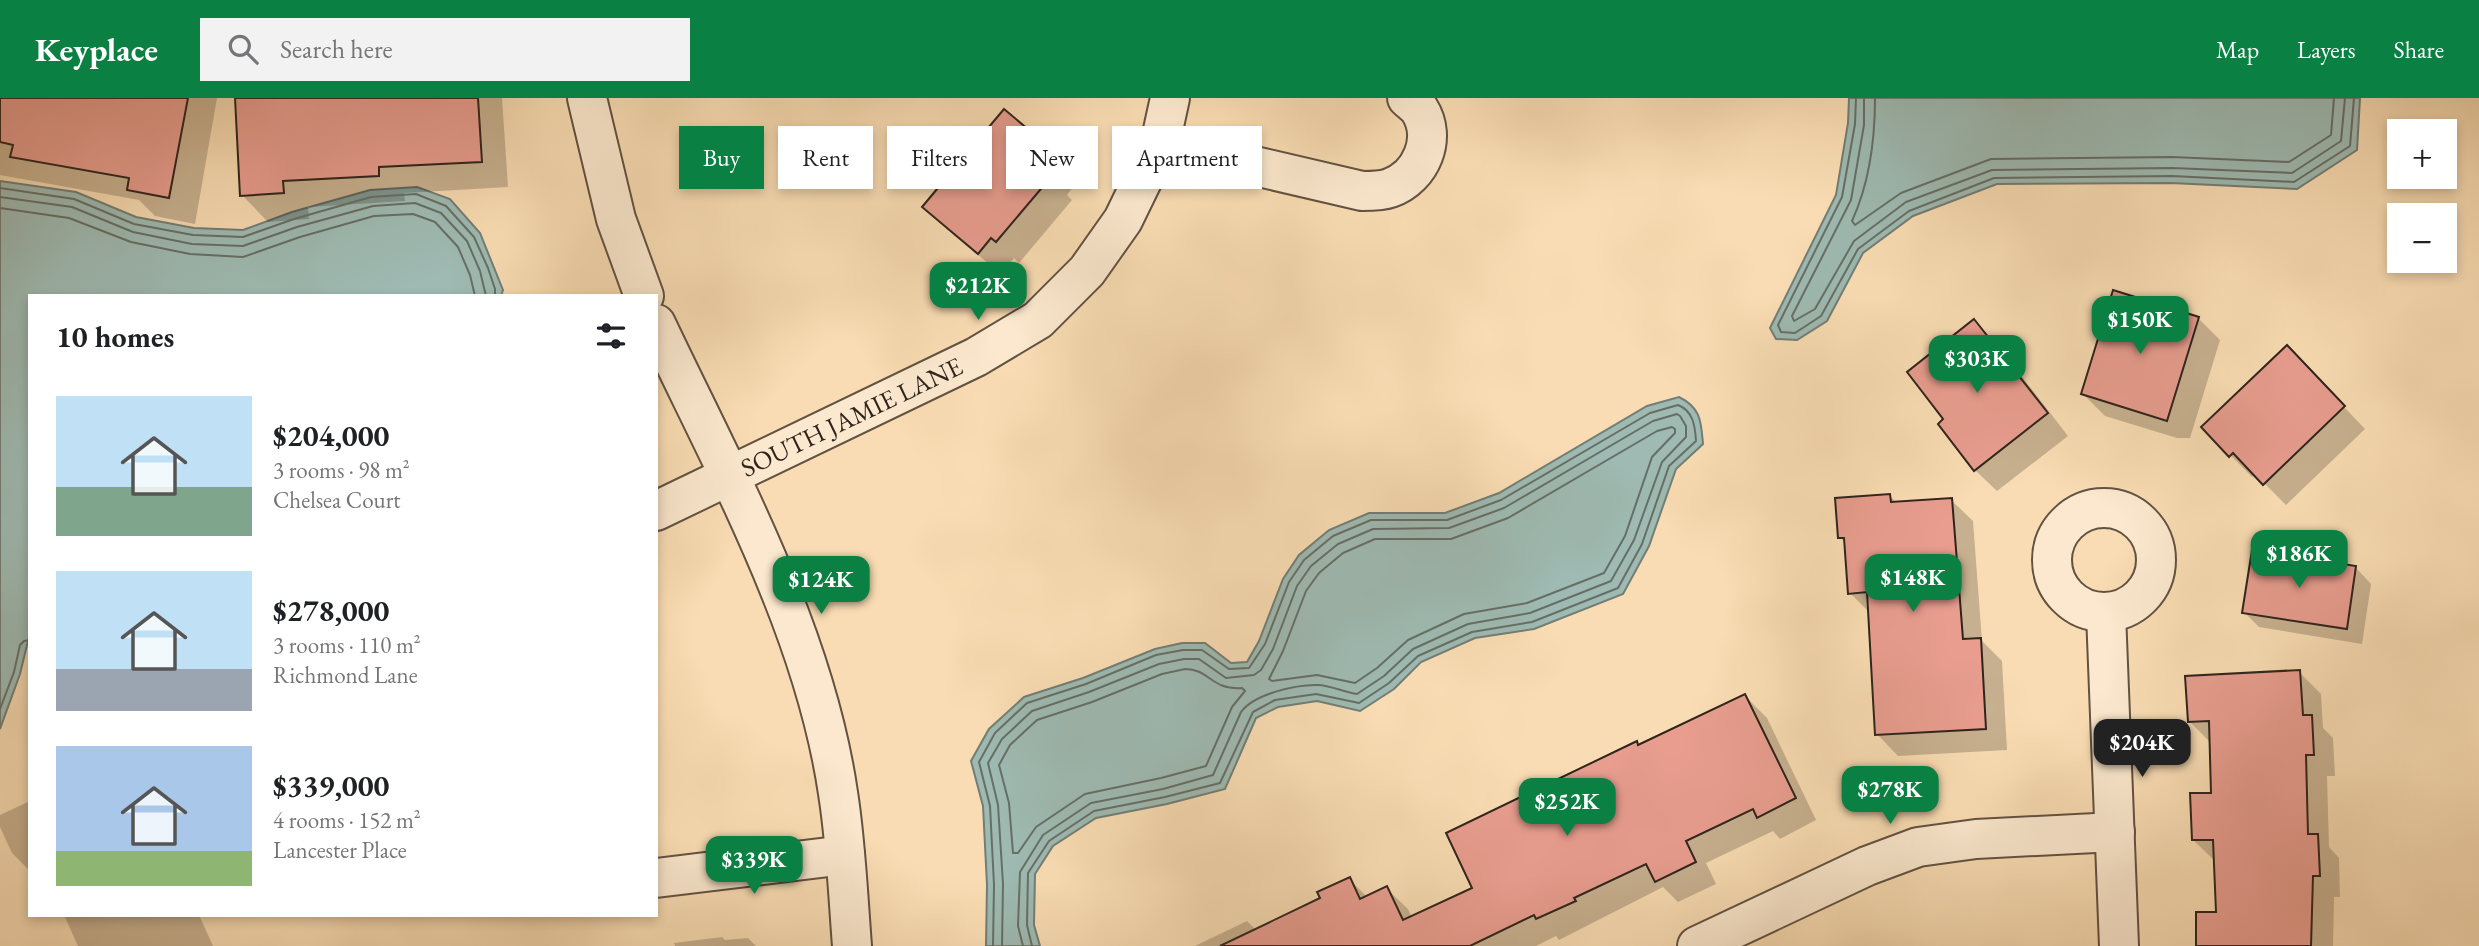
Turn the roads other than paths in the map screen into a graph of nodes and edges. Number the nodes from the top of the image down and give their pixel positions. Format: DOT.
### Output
graph roads {
  1 [pos="587,98"];
  2 [pos="1170,98"];
  3 [pos="1407,98"];
  4 [pos="1164,126"];
  5 [pos="1262,168"];
  6 [pos="1138,189"];
  7 [pos="643,294"];
  8 [pos="658,328"];
  9 [pos="729,477"];
  10 [pos="658,510"];
  11 [pos="2106,613"];
  12 [pos="2115,832"];
  13 [pos="845,855"];
  14 [pos="658,878"];
  15 [pos="852,946"];
  16 [pos="1697,946"];
  17 [pos="2119,946"];
  1 -- 7 [label="street"];
  2 -- 4 [label="street, SOUTH JAMIE LANE"];
  3 -- 5 [label="street"];
  6 -- 9 [label="street, SOUTH JAMIE LANE"];
  8 -- 9 [label="street"];
  9 -- 10 [label="street, SOUTH JAMIE LANE"];
  9 -- 13 [label="street"];
  11 -- 12 [label="street"];
  12 -- 16 [label="street"];
  12 -- 17 [label="street"];
  13 -- 14 [label="street"];
  13 -- 15 [label="street"];
}
